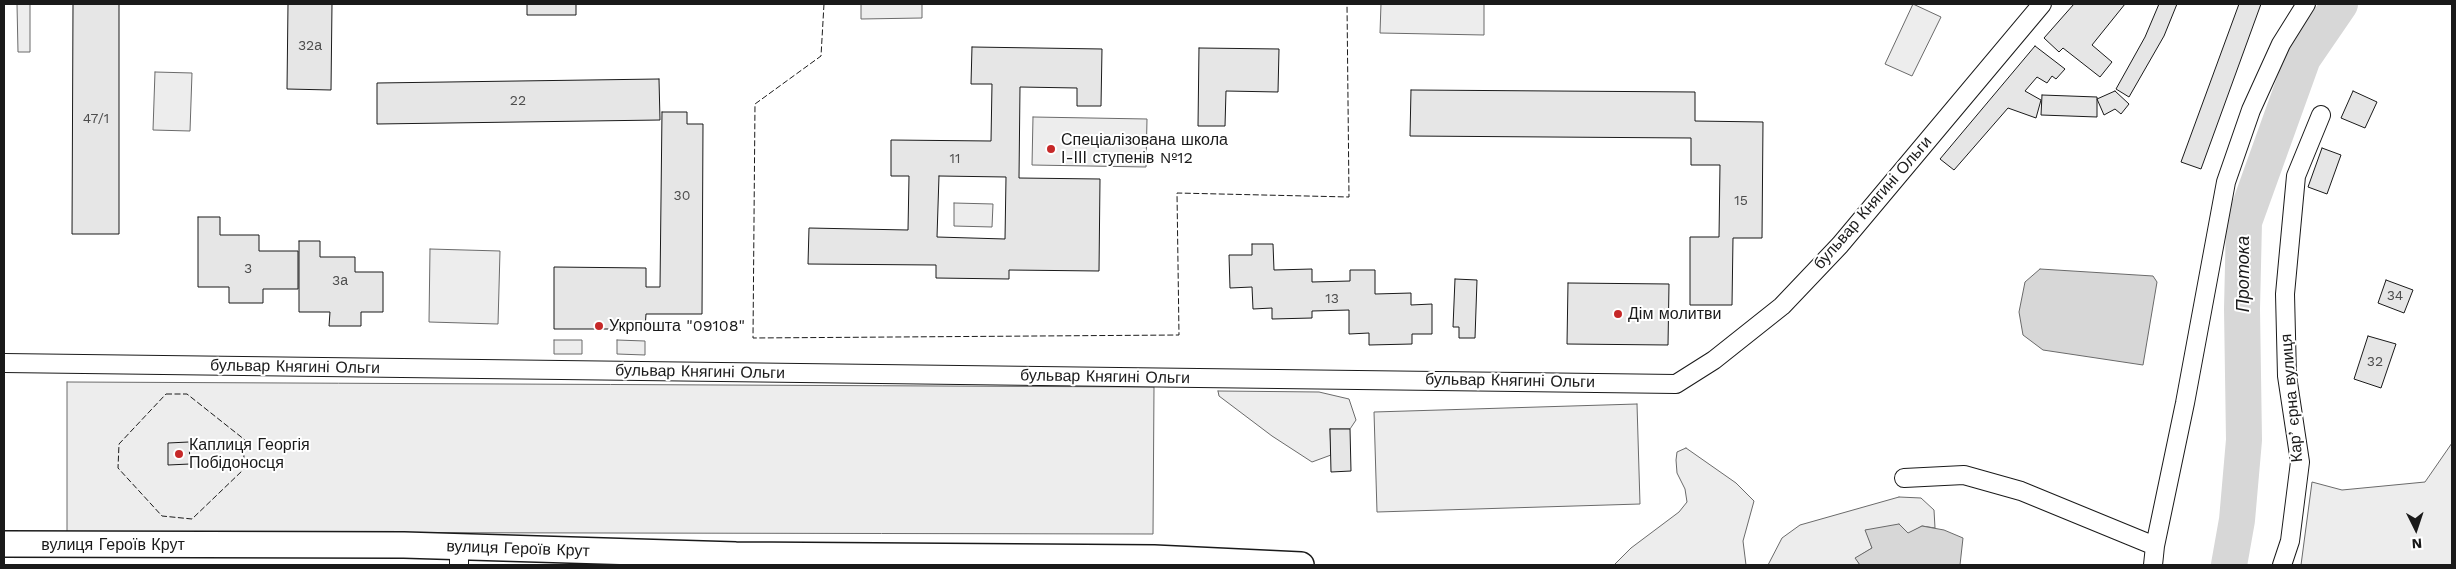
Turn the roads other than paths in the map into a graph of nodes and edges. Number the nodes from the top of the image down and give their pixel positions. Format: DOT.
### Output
graph roads {
  1 [pos="2042,4"];
  2 [pos="2306,4"];
  3 [pos="2321,115"];
  4 [pos="4,363"];
  5 [pos="1904,478"];
  6 [pos="4,544"];
  7 [pos="2154,546"];
  8 [pos="459,557"];
  9 [pos="1089,561"];
  10 [pos="1301,565"];
  11 [pos="2153,565"];
  12 [pos="2282,565"];
  1 -- 4 [label="street, бульвар Княгині Ольги"];
  2 -- 7 [label="street"];
  3 -- 12 [label="street, Карʼєрна вулиця"];
  5 -- 7 [label="street"];
  6 -- 8 [label="street, вулиця Героїв Крут"];
  7 -- 11 [label="street"];
  8 -- 9 [label="street, вулиця Героїв Крут"];
  9 -- 10 [label="street, вулиця Героїв Крут"];
}
